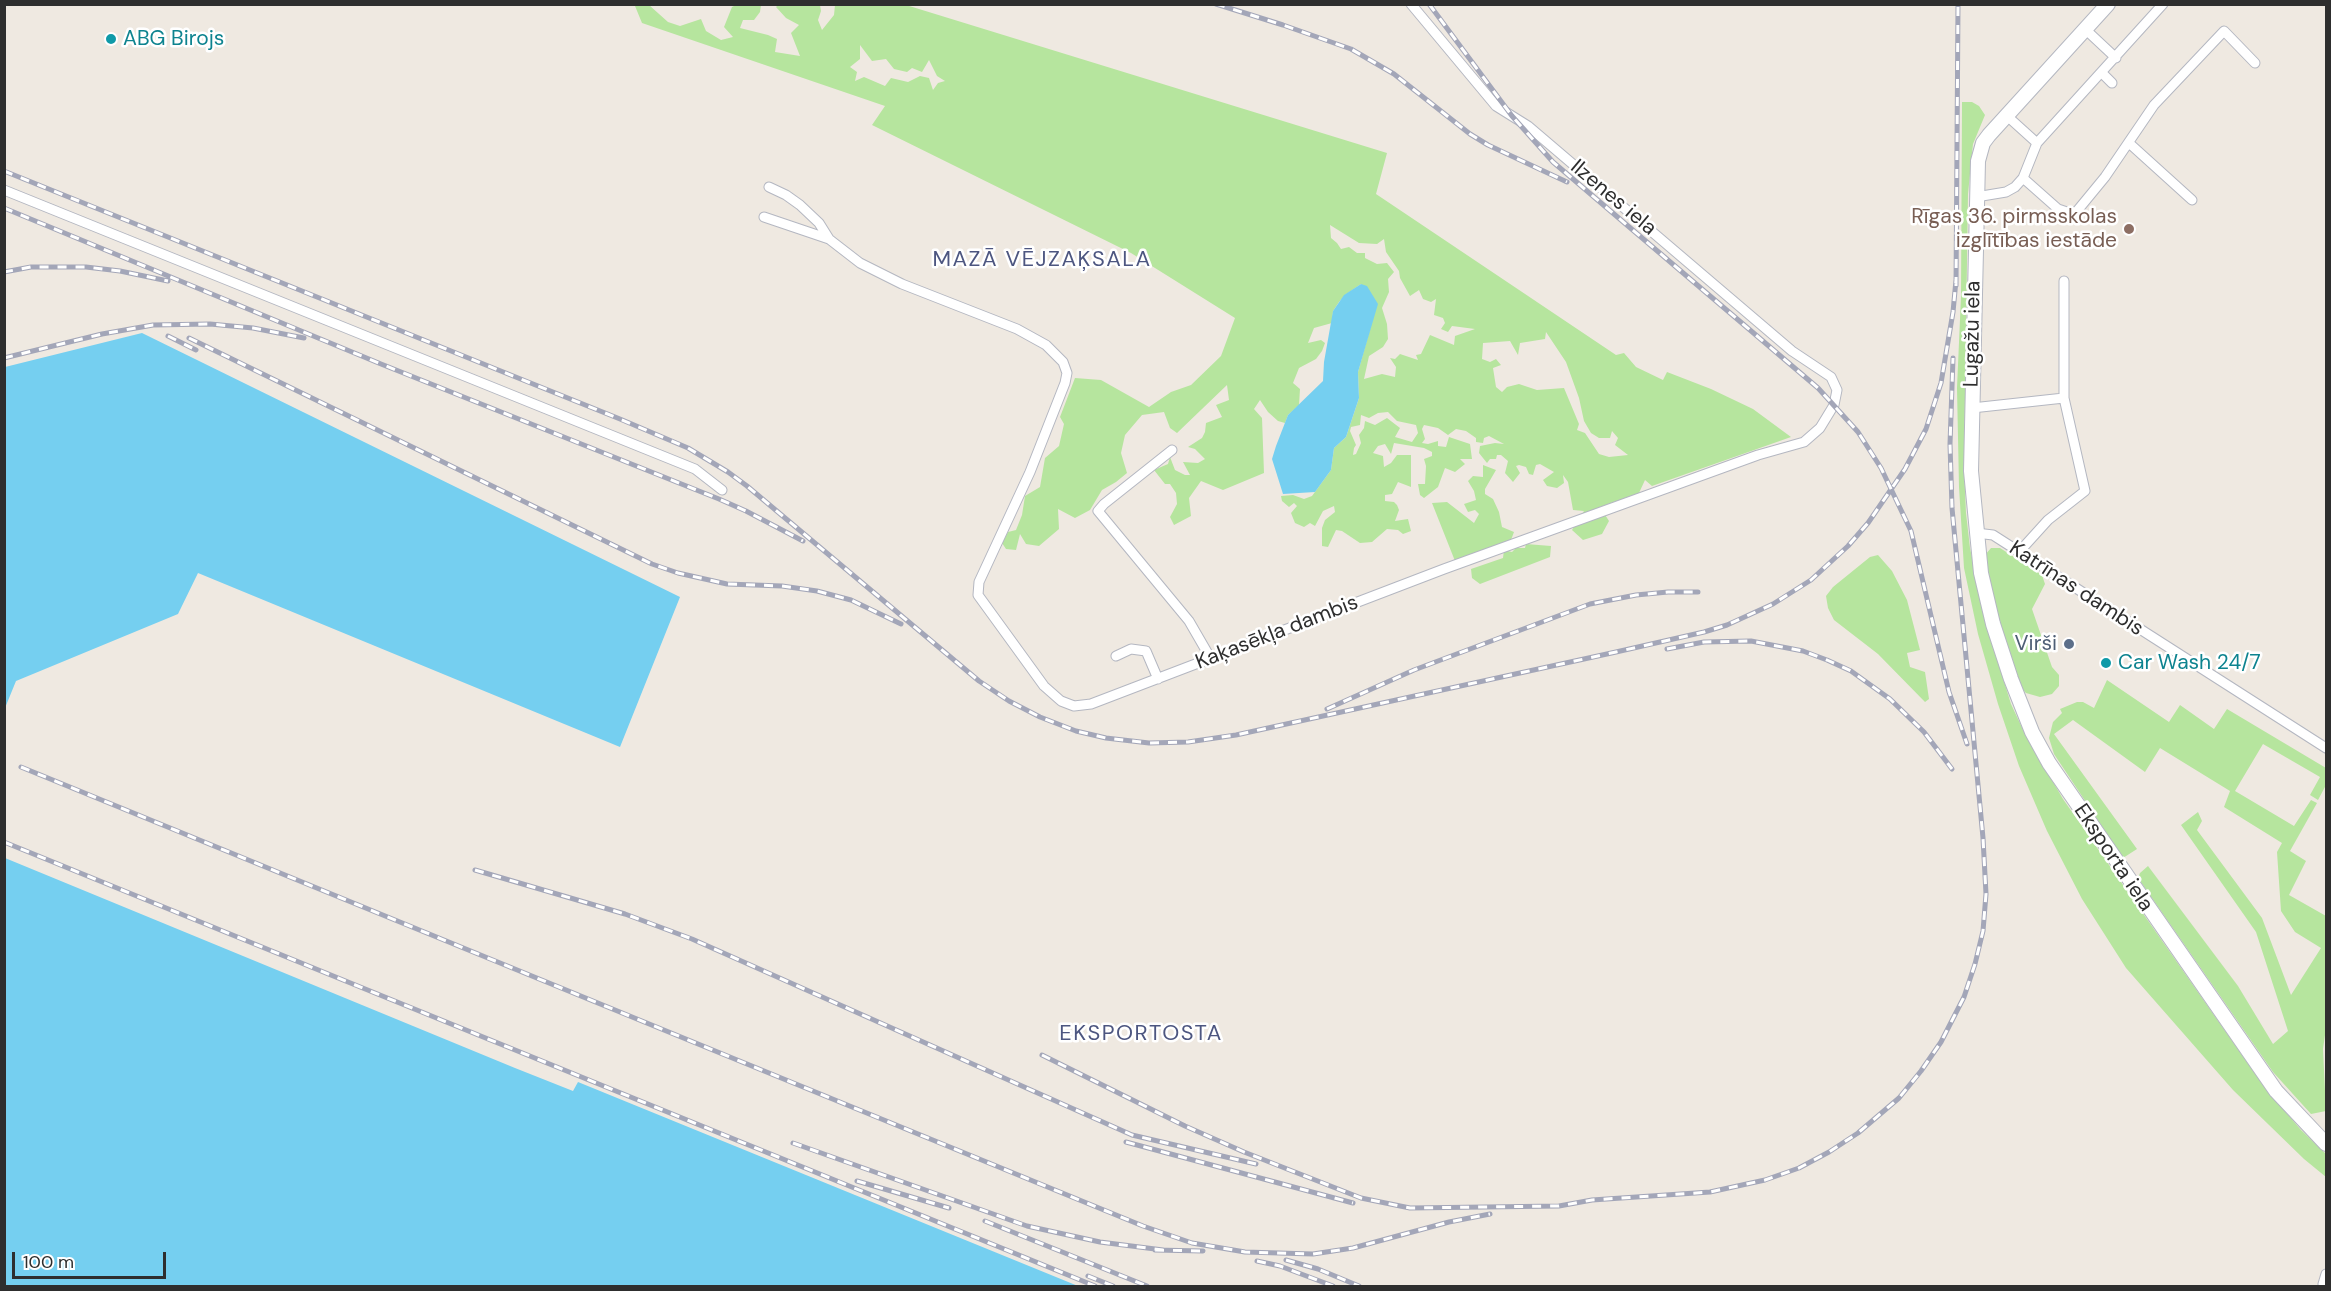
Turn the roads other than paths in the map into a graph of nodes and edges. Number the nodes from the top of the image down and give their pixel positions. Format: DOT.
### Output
graph roads {
  1 [pos="1411,4"];
  2 [pos="2108,4"];
  3 [pos="2163,4"];
  4 [pos="2085,29"];
  5 [pos="2116,58"];
  6 [pos="2255,63"];
  7 [pos="2102,73"];
  8 [pos="2112,83"];
  9 [pos="2006,115"];
  10 [pos="2037,143"];
  11 [pos="2129,143"];
  12 [pos="2023,178"];
  13 [pos="769,188"];
  14 [pos="4,190"];
  15 [pos="1976,197"];
  16 [pos="2192,200"];
  17 [pos="764,217"];
  18 [pos="829,239"];
  19 [pos="2064,281"];
  20 [pos="1831,377"];
  21 [pos="2064,398"];
  22 [pos="1972,408"];
  23 [pos="1172,450"];
  24 [pos="722,490"];
  25 [pos="1976,533"];
  26 [pos="2019,552"];
  27 [pos="1116,656"];
  28 [pos="1211,659"];
  29 [pos="1158,679"];
  30 [pos="2326,748"];
  31 [pos="2326,1144"];
  32 [pos="2326,1274"];
  33 [pos="2325,1287"];
  1 -- 20 [label="street, Ilzenes iela"];
  2 -- 4 [label="street, Lugažu iela"];
  3 -- 5 [label="street"];
  4 -- 5 [label="street"];
  4 -- 9 [label="street, Lugažu iela"];
  5 -- 7 [label="street"];
  6 -- 11 [label="street"];
  7 -- 8 [label="street"];
  7 -- 10 [label="street"];
  9 -- 10 [label="street"];
  9 -- 15 [label="street, Lugažu iela"];
  10 -- 12 [label="street"];
  11 -- 12 [label="street"];
  11 -- 16 [label="street"];
  12 -- 15 [label="street"];
  13 -- 18 [label="street"];
  14 -- 24 [label="street"];
  15 -- 22 [label="street, Lugažu iela"];
  17 -- 18 [label="street"];
  18 -- 29 [label="street, Kaķasēkļa dambis"];
  19 -- 21 [label="street"];
  20 -- 28 [label="street, Kaķasēkļa dambis"];
  21 -- 22 [label="street"];
  21 -- 26 [label="street"];
  22 -- 25 [label="street, Lugažu iela"];
  23 -- 28 [label="street"];
  25 -- 26 [label="street, Katrīnas dambis"];
  25 -- 31 [label="street, Eksporta iela"];
  26 -- 30 [label="street, Katrīnas dambis"];
  27 -- 29 [label="street"];
  28 -- 29 [label="street, Kaķasēkļa dambis"];
  32 -- 33 [label="street"];
}
